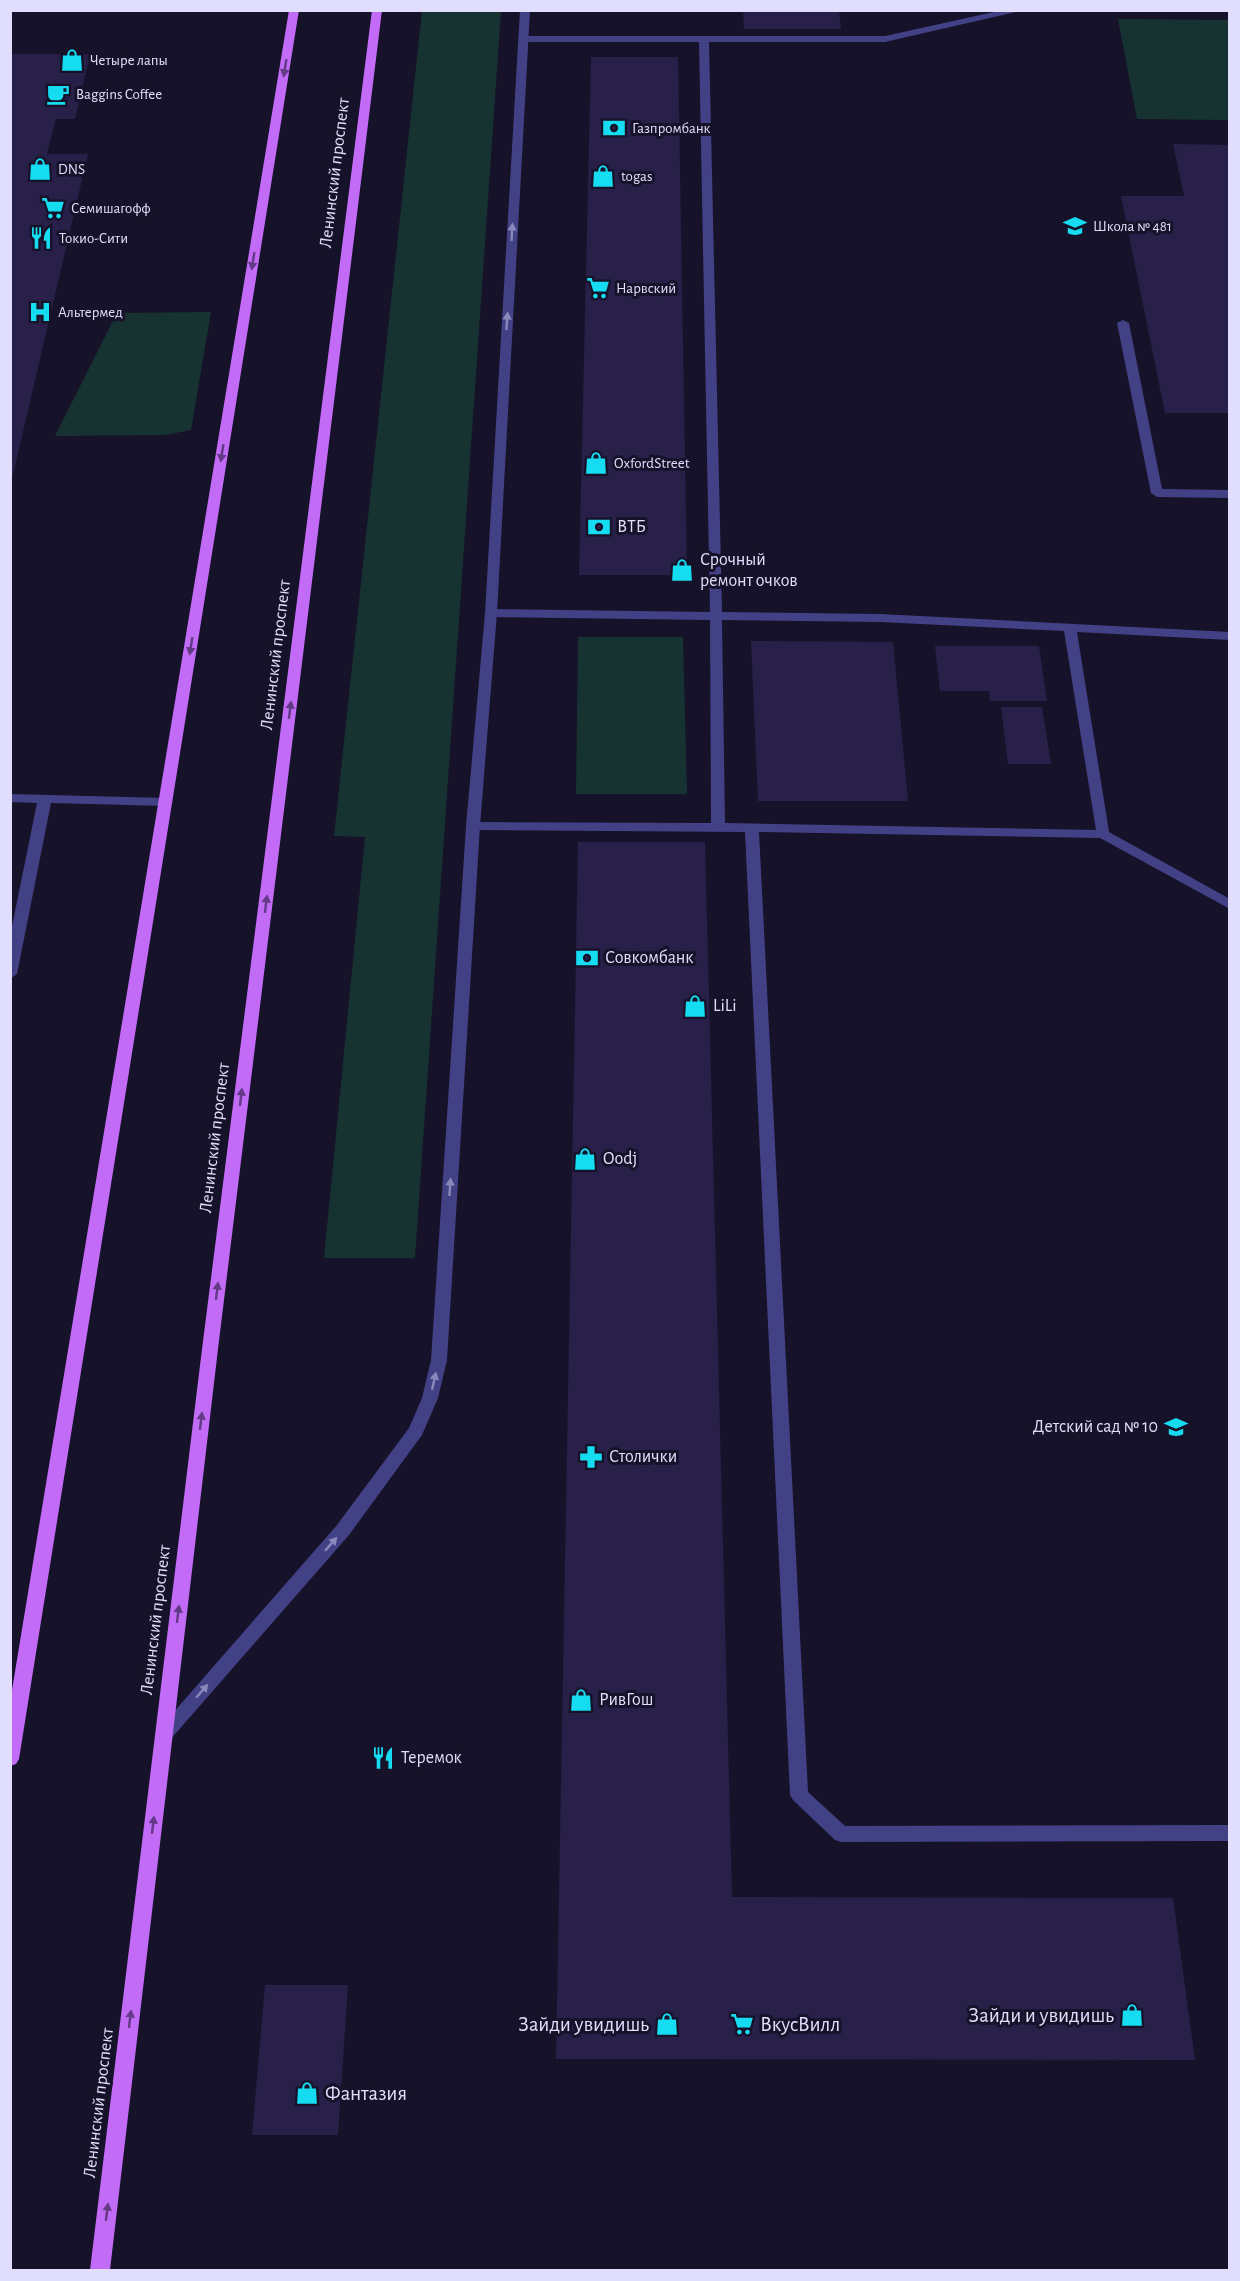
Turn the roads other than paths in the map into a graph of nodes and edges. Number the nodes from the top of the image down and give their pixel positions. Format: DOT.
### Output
graph roads {
  1 [pos="294,10"];
  2 [pos="377,10"];
  3 [pos="525,10"];
  4 [pos="1019,10"];
  5 [pos="523,39"];
  6 [pos="704,40"];
  7 [pos="1123,323"];
  8 [pos="1230,494"];
  9 [pos="490,613"];
  10 [pos="716,616"];
  11 [pos="1070,627"];
  12 [pos="1230,636"];
  13 [pos="10,798"];
  14 [pos="45,798"];
  15 [pos="166,802"];
  16 [pos="473,826"];
  17 [pos="718,827"];
  18 [pos="752,828"];
  19 [pos="1103,834"];
  20 [pos="1230,905"];
  21 [pos="10,974"];
  22 [pos="164,1735"];
  23 [pos="11,1748"];
  24 [pos="1230,1833"];
  25 [pos="100,2271"];
  1 -- 15 [label="main road, one-way"];
  22 -- 2 [label="main road, Ленинский проспект, one-way"];
  3 -- 5 [label="street"];
  4 -- 6 [label="street"];
  5 -- 6 [label="street"];
  9 -- 5 [label="street, one-way"];
  6 -- 10 [label="street"];
  7 -- 8 [label="street"];
  9 -- 10 [label="street"];
  9 -- 16 [label="street"];
  10 -- 11 [label="street"];
  10 -- 17 [label="street"];
  11 -- 12 [label="street"];
  11 -- 19 [label="street"];
  13 -- 14 [label="street"];
  14 -- 15 [label="street"];
  14 -- 21 [label="street"];
  15 -- 23 [label="main road"];
  16 -- 17 [label="street"];
  22 -- 16 [label="street, one-way"];
  17 -- 18 [label="street"];
  18 -- 19 [label="street"];
  18 -- 24 [label="street"];
  19 -- 20 [label="street"];
  25 -- 22 [label="main road, Ленинский проспект, one-way"];
}
